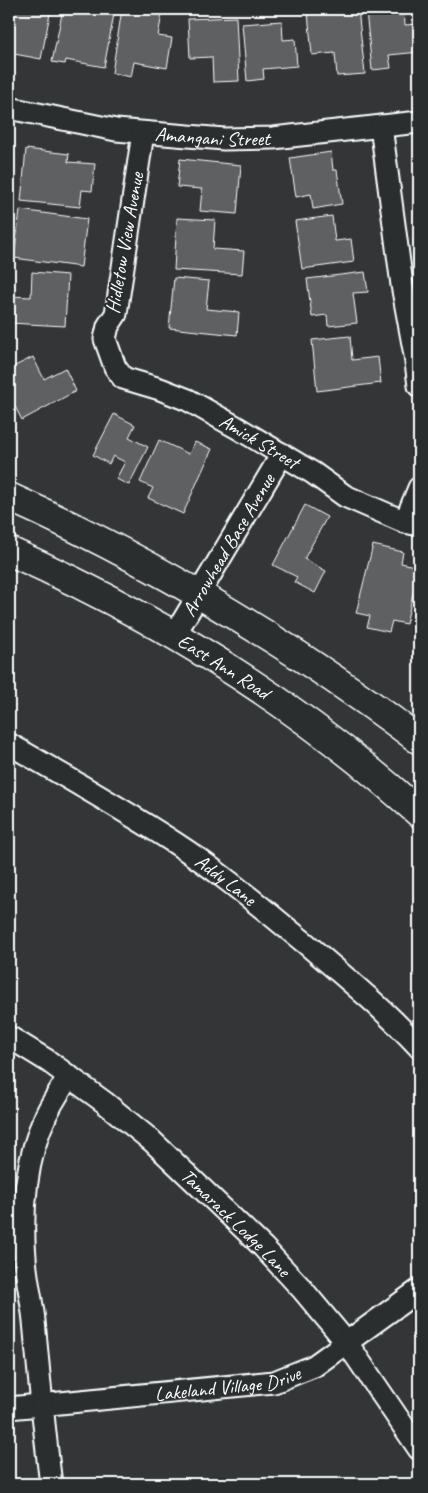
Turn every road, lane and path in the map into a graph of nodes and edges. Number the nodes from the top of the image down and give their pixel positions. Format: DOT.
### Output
graph roads {
  1 [pos="9,108"];
  2 [pos="419,122"];
  3 [pos="381,126"];
  4 [pos="143,133"];
  5 [pos="108,352"];
  6 [pos="419,386"];
  7 [pos="282,454"];
  8 [pos="419,488"];
  9 [pos="9,497"];
  10 [pos="412,524"];
  11 [pos="9,552"];
  12 [pos="199,594"];
  13 [pos="174,636"];
  14 [pos="419,740"];
  15 [pos="9,744"];
  16 [pos="419,813"];
  17 [pos="9,1037"];
  18 [pos="419,1047"];
  19 [pos="69,1076"];
  20 [pos="419,1290"];
  21 [pos="347,1343"];
  22 [pos="41,1404"];
  23 [pos="9,1408"];
  24 [pos="419,1449"];
  25 [pos="51,1484"];
  1 -- 4 [label="street, Amangani Street"];
  2 -- 3 [label="street, Amangani Street"];
  3 -- 4 [label="street, Amangani Street"];
  3 -- 6 [label="street"];
  4 -- 5 [label="street, Hidletow View Avenue"];
  5 -- 7 [label="street, Amick Street"];
  7 -- 10 [label="street, Amick Street"];
  7 -- 12 [label="street, Arrowhead Base Avenue"];
  8 -- 10 [label="street"];
  9 -- 12 [label="main road"];
  11 -- 13 [label="main road, East Ann Road"];
  12 -- 13 [label="street, Arrowhead Base Avenue"];
  12 -- 14 [label="main road"];
  13 -- 16 [label="main road, East Ann Road"];
  15 -- 18 [label="street, Addy Lane"];
  17 -- 19 [label="street, Tamarack Lodge Lane"];
  19 -- 21 [label="street, Tamarack Lodge Lane"];
  19 -- 22 [label="street"];
  20 -- 21 [label="street, Lakeland Village Drive"];
  21 -- 22 [label="street, Lakeland Village Drive"];
  21 -- 24 [label="street, Tamarack Lodge Lane"];
  22 -- 23 [label="street, Lakeland Village Drive"];
  22 -- 25 [label="street"];
}
